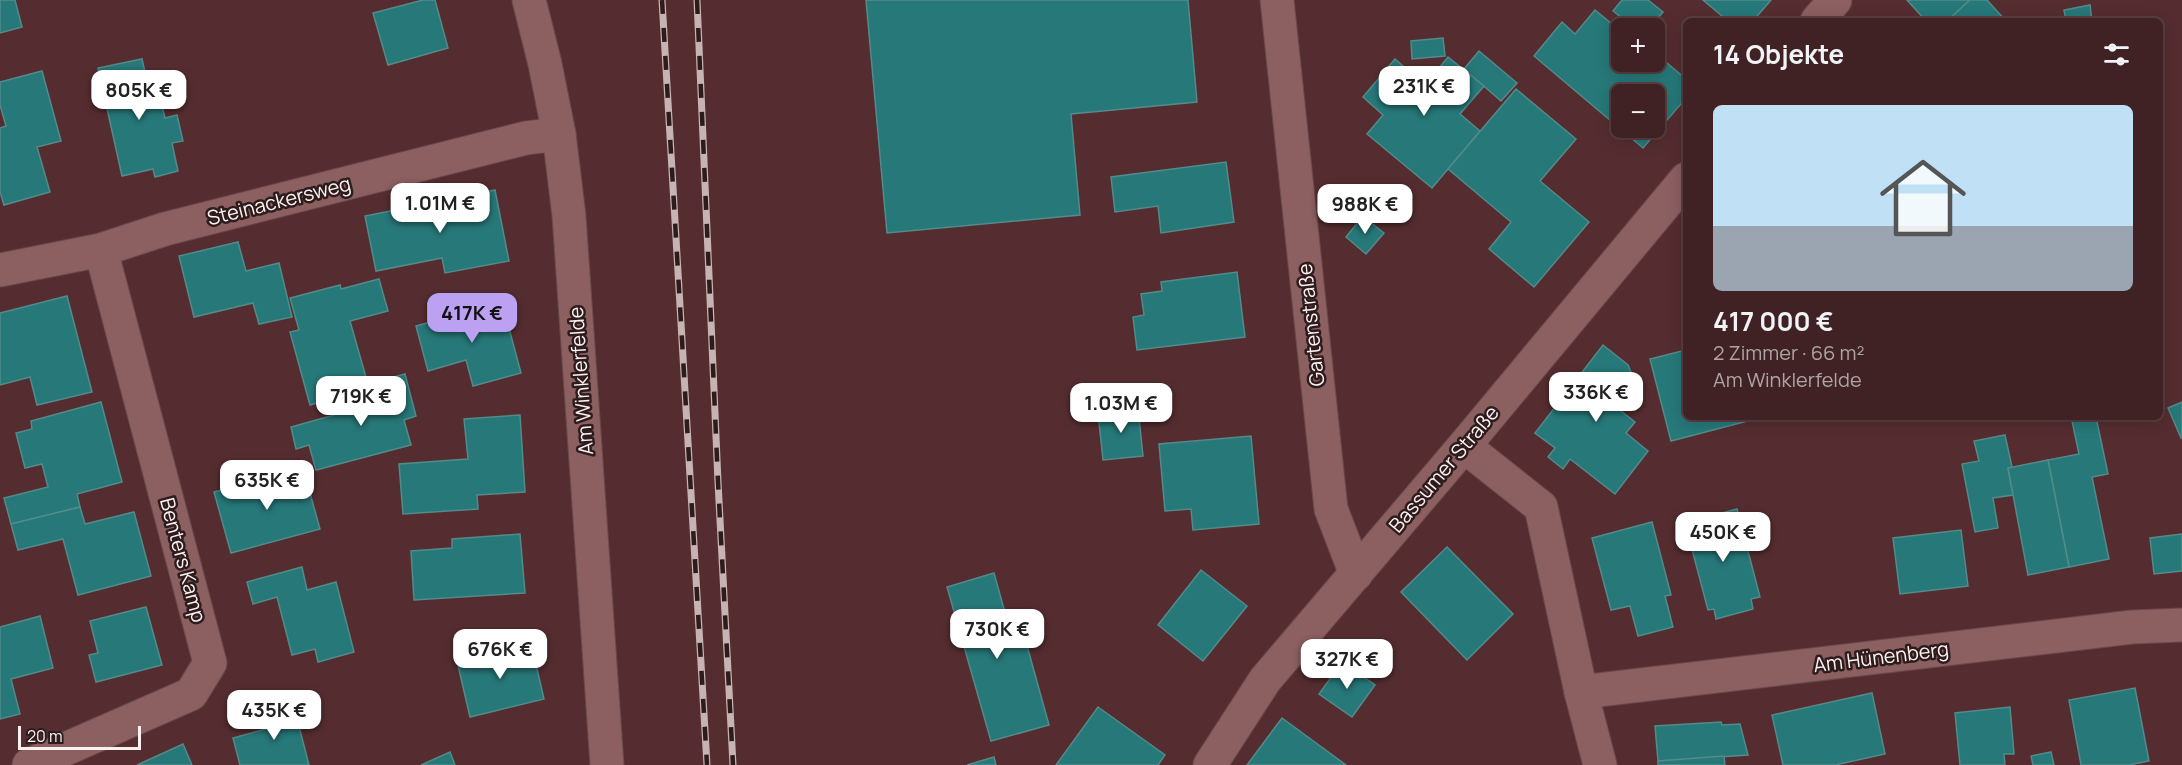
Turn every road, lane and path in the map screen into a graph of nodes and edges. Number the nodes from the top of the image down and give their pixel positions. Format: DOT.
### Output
graph roads {
  1 [pos="529,0"];
  2 [pos="1277,0"];
  3 [pos="1835,0"];
  4 [pos="1820,18"];
  5 [pos="559,134"];
  6 [pos="1683,183"];
  7 [pos="101,250"];
  8 [pos="0,270"];
  9 [pos="1464,446"];
  10 [pos="1356,574"];
  11 [pos="2182,625"];
  12 [pos="1581,692"];
  13 [pos="29,765"];
  14 [pos="607,765"];
  15 [pos="1210,765"];
  16 [pos="1600,765"];
  1 -- 5 [label="street, Am Winklerfelde"];
  2 -- 10 [label="street, Gartenstraße"];
  3 -- 4 [label="street"];
  5 -- 7 [label="street, Steinackersweg"];
  5 -- 14 [label="street, Am Winklerfelde"];
  6 -- 9 [label="street, Bassumer Straße"];
  7 -- 8 [label="street, Steinackersweg"];
  7 -- 13 [label="street, Benters Kamp"];
  9 -- 10 [label="street, Bassumer Straße"];
  9 -- 12 [label="street"];
  10 -- 15 [label="street, Bassumer Straße"];
  11 -- 12 [label="street, Am Hünenberg"];
  12 -- 16 [label="street"];
}
